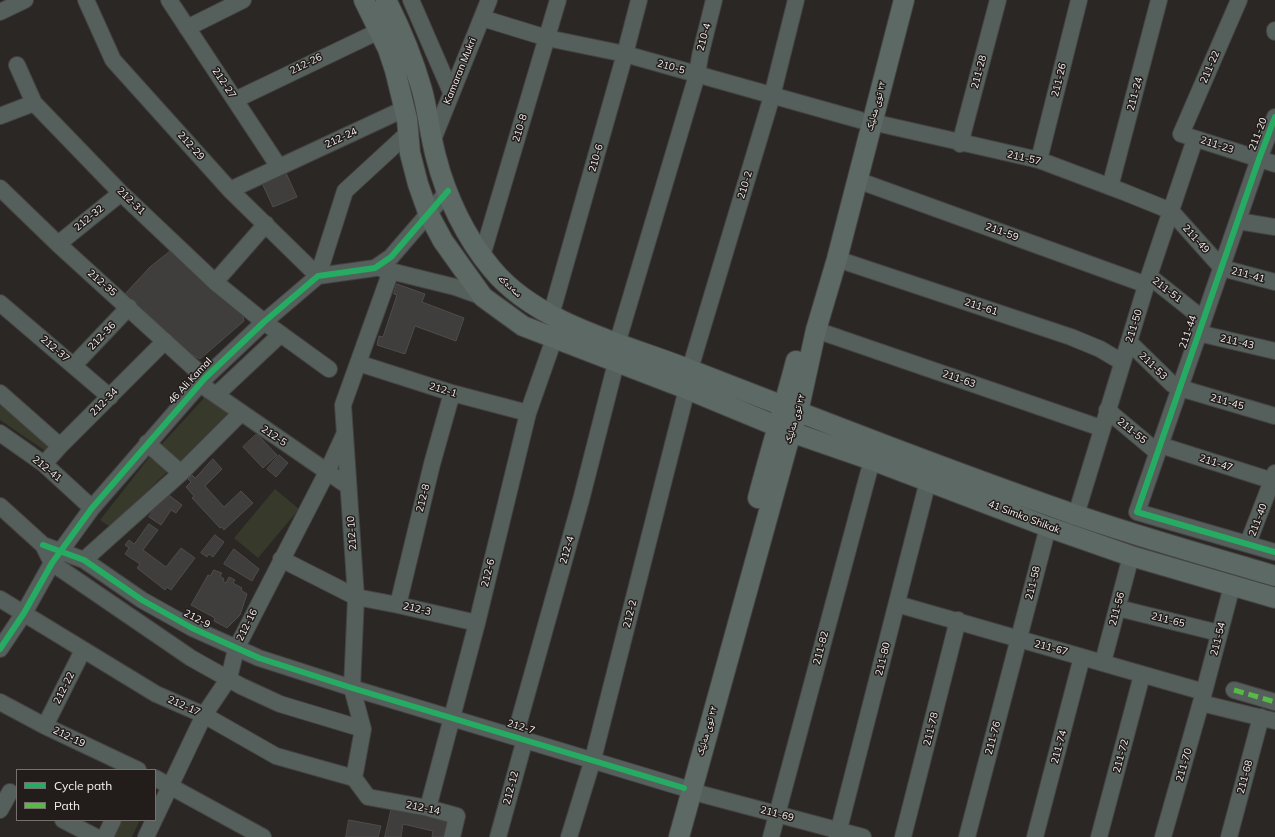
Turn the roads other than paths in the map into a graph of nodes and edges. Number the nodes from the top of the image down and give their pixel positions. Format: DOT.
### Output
graph roads {
  1 [pos="25,0"];
  2 [pos="86,0"];
  3 [pos="169,0"];
  4 [pos="243,0"];
  5 [pos="364,0"];
  6 [pos="386,0"];
  7 [pos="412,0"];
  8 [pos="489,0"];
  9 [pos="558,0"];
  10 [pos="639,0"];
  11 [pos="714,0"];
  12 [pos="796,0"];
  13 [pos="892,0"];
  14 [pos="904,0"];
  15 [pos="998,0"];
  16 [pos="1079,0"];
  17 [pos="1159,0"];
  18 [pos="1239,0"];
  19 [pos="0,12"];
  20 [pos="482,18"];
  21 [pos="187,28"];
  22 [pos="378,31"];
  23 [pos="547,38"];
  24 [pos="625,54"];
  25 [pos="17,65"];
  26 [pos="697,75"];
  27 [pos="451,92"];
  28 [pos="772,96"];
  29 [pos="235,100"];
  30 [pos="34,103"];
  31 [pos="404,109"];
  32 [pos="0,116"];
  33 [pos="1275,117"];
  34 [pos="866,121"];
  35 [pos="408,133"];
  36 [pos="1188,136"];
  37 [pos="432,142"];
  38 [pos="960,144"];
  39 [pos="1259,159"];
  40 [pos="1038,160"];
  41 [pos="1275,164"];
  42 [pos="279,167"];
  43 [pos="857,180"];
  44 [pos="1110,187"];
  45 [pos="0,188"];
  46 [pos="230,190"];
  47 [pos="448,192"];
  48 [pos="121,193"];
  49 [pos="1171,211"];
  50 [pos="429,215"];
  51 [pos="1238,221"];
  52 [pos="266,224"];
  53 [pos="1275,227"];
  54 [pos="58,244"];
  55 [pos="482,256"];
  56 [pos="837,260"];
  57 [pos="374,268"];
  58 [pos="1222,268"];
  59 [pos="392,271"];
  60 [pos="318,276"];
  61 [pos="1148,281"];
  62 [pos="215,282"];
  63 [pos="1275,282"];
  64 [pos="483,297"];
  65 [pos="0,303"];
  66 [pos="130,307"];
  67 [pos="551,315"];
  68 [pos="264,322"];
  69 [pos="1201,326"];
  70 [pos="816,330"];
  71 [pos="281,334"];
  72 [pos="554,339"];
  73 [pos="165,341"];
  74 [pos="1129,342"];
  75 [pos="1275,351"];
  76 [pos="617,353"];
  77 [pos="1122,362"];
  78 [pos="358,363"];
  79 [pos="74,365"];
  80 [pos="329,369"];
  81 [pos="690,369"];
  82 [pos="203,381"];
  83 [pos="1180,388"];
  84 [pos="687,389"];
  85 [pos="452,393"];
  86 [pos="0,394"];
  87 [pos="216,395"];
  88 [pos="110,397"];
  89 [pos="791,409"];
  90 [pos="1107,410"];
  91 [pos="241,413"];
  92 [pos="528,413"];
  93 [pos="1275,416"];
  94 [pos="1101,428"];
  95 [pos="784,429"];
  96 [pos="0,433"];
  97 [pos="345,434"];
  98 [pos="147,443"];
  99 [pos="60,446"];
  100 [pos="1159,449"];
  101 [pos="872,460"];
  102 [pos="44,464"];
  103 [pos="327,472"];
  104 [pos="181,473"];
  105 [pos="1274,477"];
  106 [pos="928,481"];
  107 [pos="348,486"];
  108 [pos="92,508"];
  109 [pos="2,511"];
  110 [pos="1076,515"];
  111 [pos="1048,527"];
  112 [pos="1248,543"];
  113 [pos="1195,552"];
  114 [pos="1275,552"];
  115 [pos="1131,556"];
  116 [pos="56,557"];
  117 [pos="281,559"];
  118 [pos="84,560"];
  119 [pos="1187,573"];
  120 [pos="1275,576"];
  121 [pos="1232,586"];
  122 [pos="356,598"];
  123 [pos="1275,598"];
  124 [pos="0,599"];
  125 [pos="897,604"];
  126 [pos="398,605"];
  127 [pos="1118,608"];
  128 [pos="24,613"];
  129 [pos="958,620"];
  130 [pos="477,622"];
  131 [pos="1219,633"];
  132 [pos="1019,640"];
  133 [pos="0,649"];
  134 [pos="236,649"];
  135 [pos="83,650"];
  136 [pos="1082,657"];
  137 [pos="1103,662"];
  138 [pos="1142,675"];
  139 [pos="228,678"];
  140 [pos="352,688"];
  141 [pos="1234,690"];
  142 [pos="1203,698"];
  143 [pos="0,702"];
  144 [pos="1275,702"];
  145 [pos="204,715"];
  146 [pos="453,717"];
  147 [pos="1268,719"];
  148 [pos="46,726"];
  149 [pos="363,729"];
  150 [pos="520,737"];
  151 [pos="593,759"];
  152 [pos="136,769"];
  153 [pos="156,778"];
  154 [pos="354,778"];
  155 [pos="172,786"];
  156 [pos="687,789"];
  157 [pos="9,792"];
  158 [pos="428,808"];
  159 [pos="0,810"];
  160 [pos="777,814"];
  161 [pos="156,815"];
  162 [pos="65,821"];
  163 [pos="113,821"];
  164 [pos="153,821"];
  165 [pos="838,834"];
  166 [pos="96,837"];
  167 [pos="105,837"];
  168 [pos="146,837"];
  169 [pos="264,837"];
  170 [pos="452,837"];
  171 [pos="498,837"];
  172 [pos="569,837"];
  173 [pos="671,837"];
  174 [pos="679,837"];
  175 [pos="771,837"];
  176 [pos="863,837"];
  177 [pos="903,837"];
  178 [pos="967,837"];
  179 [pos="1035,837"];
  180 [pos="1099,837"];
  181 [pos="1163,837"];
  182 [pos="1230,837"];
  1 -- 19 [label="street"];
  2 -- 46 [label="street, 212-29"];
  3 -- 21 [label="street, 212-27"];
  4 -- 21 [label="street"];
  5 -- 22 [label="main road"];
  6 -- 37 [label="main road, سەدەکە"];
  7 -- 27 [label="street"];
  8 -- 20 [label="street, Kamaran Mukri"];
  9 -- 23 [label="street, 210-8"];
  10 -- 24 [label="street, 210-6"];
  11 -- 26 [label="street, 210-4"];
  12 -- 28 [label="street, 210-2"];
  13 -- 34 [label="main road, ٢٢ توی مەلیک"];
  14 -- 34 [label="main road, ٢٢ توی مەلیک"];
  15 -- 38 [label="street, 211-28"];
  16 -- 40 [label="street, 211-26"];
  17 -- 44 [label="street, 211-24"];
  18 -- 36 [label="street, 211-22"];
  20 -- 23 [label="street, 210-5"];
  20 -- 27 [label="street, Kamaran Mukri"];
  21 -- 29 [label="street, 212-27"];
  22 -- 29 [label="street, 212-26"];
  22 -- 31 [label="main road"];
  23 -- 24 [label="street, 210-5"];
  23 -- 55 [label="street, 210-8"];
  24 -- 26 [label="street, 210-5"];
  24 -- 67 [label="street, 210-6"];
  25 -- 30 [label="street, 212-31"];
  26 -- 28 [label="street, 210-5"];
  26 -- 76 [label="street, 210-4"];
  27 -- 37 [label="street, Kamaran Mukri"];
  28 -- 34 [label="street, 210-5"];
  28 -- 81 [label="street, 210-2"];
  29 -- 42 [label="street, 212-27"];
  30 -- 32 [label="street"];
  30 -- 48 [label="street, 212-31"];
  31 -- 35 [label="main road"];
  31 -- 42 [label="street, 212-24"];
  33 -- 39 [label="street, 211-20"];
  34 -- 38 [label="street, 211-57"];
  34 -- 43 [label="main road, ٢٢ توی مەلیک"];
  34 -- 89 [label="main road, ٢٢ توی مەلیک"];
  35 -- 50 [label="main road"];
  35 -- 60 [label="street"];
  36 -- 39 [label="street, 211-23"];
  36 -- 49 [label="street, 211-50"];
  37 -- 47 [label="main road, سەدەکە"];
  38 -- 40 [label="street, 211-57"];
  39 -- 41 [label="street, 211-23"];
  39 -- 51 [label="street, 211-44"];
  40 -- 44 [label="street, 211-57"];
  42 -- 46 [label="street, 212-24"];
  43 -- 56 [label="main road, ٢٢ توی مەلیک"];
  43 -- 61 [label="street, 211-59"];
  44 -- 49 [label="street, 211-57"];
  45 -- 54 [label="street, 212-35"];
  46 -- 52 [label="street, 212-29"];
  47 -- 50 [label="street"];
  47 -- 55 [label="main road, سەدەکە"];
  48 -- 54 [label="street, 212-32"];
  48 -- 62 [label="street, 212-31"];
  49 -- 58 [label="street, 211-49"];
  49 -- 61 [label="street, 211-50"];
  50 -- 57 [label="street"];
  50 -- 64 [label="main road"];
  51 -- 53 [label="street"];
  51 -- 58 [label="street, 211-44"];
  52 -- 60 [label="street, 212-29"];
  52 -- 62 [label="street"];
  54 -- 66 [label="street, 212-35"];
  55 -- 67 [label="main road, سەدەکە"];
  56 -- 70 [label="main road, ٢٢ توی مەلیک"];
  56 -- 77 [label="street, 211-61"];
  57 -- 59 [label="street"];
  57 -- 60 [label="street"];
  58 -- 63 [label="street, 211-41"];
  58 -- 69 [label="street, 211-44"];
  59 -- 64 [label="street"];
  59 -- 78 [label="street, 212-10"];
  60 -- 68 [label="street, 46 Ali Kamal"];
  61 -- 69 [label="street, 211-51"];
  61 -- 74 [label="street, 211-50"];
  62 -- 68 [label="street, 212-31"];
  64 -- 72 [label="main road"];
  65 -- 79 [label="street, 212-37"];
  66 -- 73 [label="street, 212-35"];
  66 -- 79 [label="street, 212-36"];
  67 -- 76 [label="main road, سەدەکە"];
  68 -- 71 [label="street, 212-31"];
  68 -- 82 [label="street, 46 Ali Kamal"];
  69 -- 75 [label="street, 211-43"];
  69 -- 83 [label="street, 211-44"];
  70 -- 89 [label="main road, ٢٢ توی مەلیک"];
  70 -- 94 [label="street, 211-63"];
  71 -- 80 [label="street, 212-31"];
  71 -- 87 [label="street"];
  72 -- 76 [label="main road"];
  72 -- 92 [label="street, 212-6"];
  73 -- 82 [label="street, 212-35"];
  73 -- 88 [label="street, 212-34"];
  74 -- 77 [label="street, 211-50"];
  74 -- 83 [label="street, 211-53"];
  76 -- 81 [label="main road, سەدەکە"];
  76 -- 84 [label="main road, 41 Simko Shikak"];
  76 -- 150 [label="street, 212-4"];
  77 -- 90 [label="street, 211-50"];
  78 -- 85 [label="street, 212-1"];
  78 -- 97 [label="street, 212-10"];
  79 -- 88 [label="street, 212-37"];
  81 -- 89 [label="main road, سەدەکە"];
  82 -- 87 [label="street, 212-5"];
  82 -- 98 [label="street, 46 Ali Kamal"];
  83 -- 93 [label="street, 211-45"];
  83 -- 100 [label="street, 211-44"];
  84 -- 95 [label="main road, 41 Simko Shikak"];
  84 -- 151 [label="street, 212-2"];
  85 -- 92 [label="street, 212-1"];
  85 -- 126 [label="street, 212-8"];
  86 -- 99 [label="street"];
  87 -- 91 [label="street, 212-5"];
  88 -- 99 [label="street, 212-34"];
  89 -- 95 [label="main road, ٢٢ توی مەلیک"];
  89 -- 110 [label="main road, 41 Simko Shikak"];
  90 -- 94 [label="street, 211-50"];
  90 -- 100 [label="street, 211-55"];
  91 -- 103 [label="street, 212-5"];
  91 -- 104 [label="street"];
  92 -- 130 [label="street, 212-6"];
  94 -- 110 [label="street, 211-50"];
  95 -- 101 [label="main road, 41 Simko Shikak"];
  95 -- 156 [label="main road, ٢٢ توی مەلیک"];
  96 -- 102 [label="street, 212-41"];
  97 -- 103 [label="street, 212-16"];
  97 -- 107 [label="street, 212-10"];
  98 -- 104 [label="street"];
  98 -- 108 [label="street, 46 Ali Kamal"];
  99 -- 102 [label="street, 212-34"];
  100 -- 105 [label="street, 211-47"];
  100 -- 112 [label="street, 211-44"];
  101 -- 106 [label="main road, 41 Simko Shikak"];
  101 -- 160 [label="street, 211-82"];
  102 -- 108 [label="street, 212-41"];
  103 -- 107 [label="street, 212-5"];
  103 -- 117 [label="street, 212-16"];
  104 -- 118 [label="street"];
  105 -- 112 [label="street, 211-40"];
  106 -- 111 [label="main road, 41 Simko Shikak"];
  106 -- 125 [label="street, 211-80"];
  107 -- 122 [label="street, 212-10"];
  108 -- 116 [label="street, 46 Ali Kamal"];
  109 -- 116 [label="street, 212-9"];
  110 -- 113 [label="main road, 41 Simko Shikak"];
  111 -- 115 [label="main road, 41 Simko Shikak"];
  111 -- 132 [label="street, 211-58"];
  112 -- 114 [label="street"];
  113 -- 119 [label="main road"];
  113 -- 120 [label="main road, 41 Simko Shikak"];
  115 -- 119 [label="main road, 41 Simko Shikak"];
  115 -- 127 [label="street, 211-56"];
  116 -- 118 [label="street, 212-9"];
  116 -- 128 [label="street, 46 Ali Kamal"];
  116 -- 139 [label="street, 212-9"];
  117 -- 122 [label="street"];
  117 -- 134 [label="street, 212-16"];
  118 -- 134 [label="street, 212-9"];
  119 -- 121 [label="main road, 41 Simko Shikak"];
  121 -- 123 [label="main road, 41 Simko Shikak"];
  121 -- 131 [label="street, 211-54"];
  122 -- 126 [label="street, 212-3"];
  122 -- 140 [label="street, 212-10"];
  124 -- 128 [label="street, 212-17"];
  125 -- 129 [label="street, 211-67"];
  125 -- 165 [label="street, 211-80"];
  126 -- 130 [label="street, 212-3"];
  127 -- 131 [label="street, 211-65"];
  127 -- 137 [label="street, 211-56"];
  128 -- 133 [label="street, 46 Ali Kamal"];
  128 -- 135 [label="street, 212-17"];
  129 -- 132 [label="street, 211-67"];
  129 -- 177 [label="street, 211-78"];
  130 -- 146 [label="street, 212-6"];
  131 -- 142 [label="street, 211-54"];
  132 -- 136 [label="street, 211-67"];
  132 -- 178 [label="street, 211-76"];
  134 -- 139 [label="street, 212-16"];
  134 -- 140 [label="street, 212-9"];
  135 -- 145 [label="street, 212-17"];
  135 -- 148 [label="street, 212-22"];
  136 -- 137 [label="street, 211-67"];
  136 -- 179 [label="street, 211-74"];
  137 -- 138 [label="street, 211-67"];
  138 -- 142 [label="street, 211-67"];
  138 -- 180 [label="street, 211-72"];
  139 -- 145 [label="street, 212-16"];
  139 -- 149 [label="street, 212-9"];
  140 -- 146 [label="street, 212-7"];
  140 -- 149 [label="street, 212-10"];
  141 -- 144 [label="street"];
  142 -- 147 [label="street, 211-67"];
  142 -- 181 [label="street, 211-70"];
  143 -- 148 [label="street, 212-19"];
  145 -- 154 [label="street, 212-17"];
  145 -- 155 [label="street, 212-16"];
  146 -- 150 [label="street, 212-7"];
  146 -- 158 [label="street, 212-6"];
  147 -- 182 [label="street, 211-68"];
  148 -- 152 [label="street, 212-19"];
  149 -- 154 [label="street, 212-10"];
  150 -- 151 [label="street, 212-7"];
  150 -- 171 [label="street, 212-12"];
  151 -- 156 [label="street, 212-7"];
  151 -- 172 [label="street, 212-2"];
  153 -- 155 [label="street"];
  154 -- 158 [label="street, 212-14"];
  155 -- 161 [label="street, 212-16"];
  155 -- 169 [label="street"];
  156 -- 160 [label="street, 211-69"];
  156 -- 173 [label="main road, ٢٢ توی مەلیک"];
  156 -- 174 [label="main road, ٢٢ توی مەلیک"];
  157 -- 159 [label="street"];
  158 -- 170 [label="street, 212-14"];
  160 -- 165 [label="street, 211-69"];
  160 -- 175 [label="street, 211-82"];
  162 -- 166 [label="street"];
  163 -- 167 [label="street"];
  164 -- 168 [label="street, 212-16"];
  165 -- 176 [label="street, 211-69"];
}
